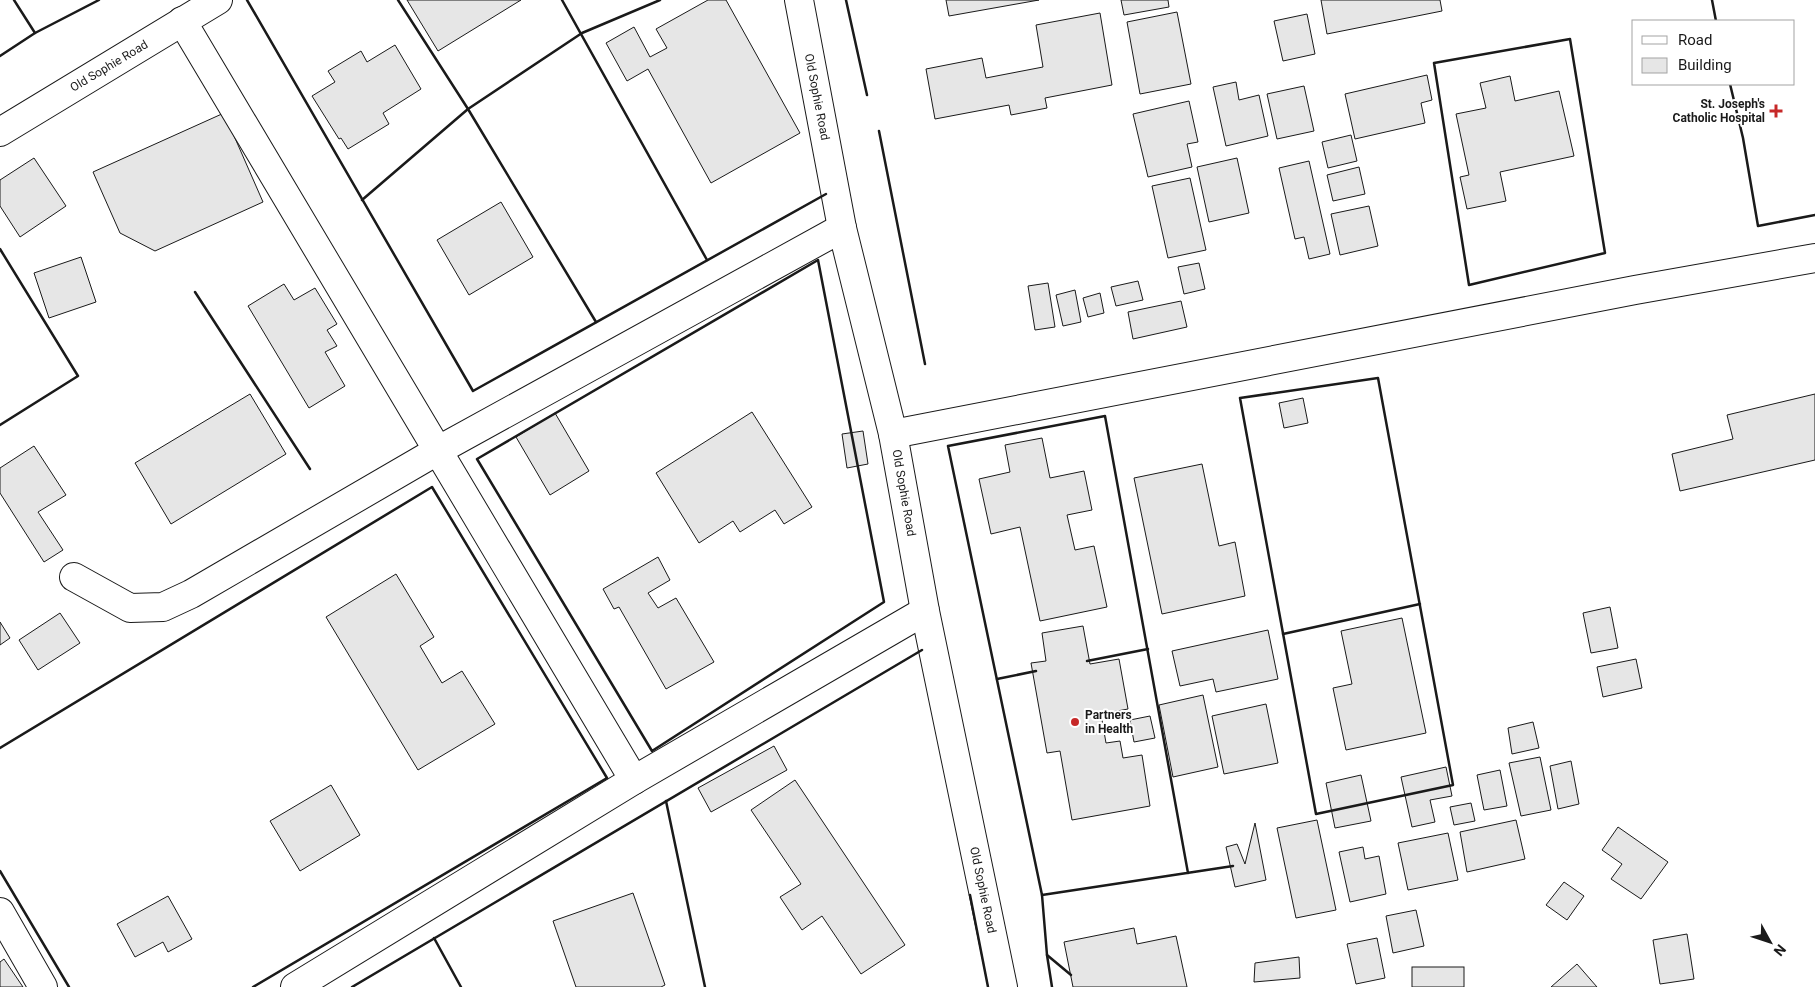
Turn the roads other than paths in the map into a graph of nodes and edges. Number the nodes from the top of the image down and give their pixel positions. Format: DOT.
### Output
graph roads {
  1 [pos="218,0"];
  2 [pos="799,0"];
  3 [pos="182,21"];
  4 [pos="0,132"];
  5 [pos="842,228"];
  6 [pos="1815,258"];
  7 [pos="893,434"];
  8 [pos="437,451"];
  9 [pos="74,577"];
  10 [pos="925,611"];
  11 [pos="634,780"];
  12 [pos="0,912"];
  13 [pos="43,987"];
  14 [pos="295,987"];
  15 [pos="1003,987"];
  1 -- 3 [label="street, Old Sophie Road"];
  2 -- 5 [label="street, Old Sophie Road"];
  3 -- 4 [label="street, Old Sophie Road"];
  3 -- 8 [label="street"];
  5 -- 7 [label="street, Old Sophie Road"];
  5 -- 8 [label="street"];
  6 -- 7 [label="street"];
  7 -- 10 [label="street, Old Sophie Road"];
  8 -- 9 [label="street"];
  8 -- 11 [label="street"];
  10 -- 11 [label="street"];
  10 -- 15 [label="street, Old Sophie Road"];
  11 -- 14 [label="street"];
  12 -- 13 [label="street"];
}
